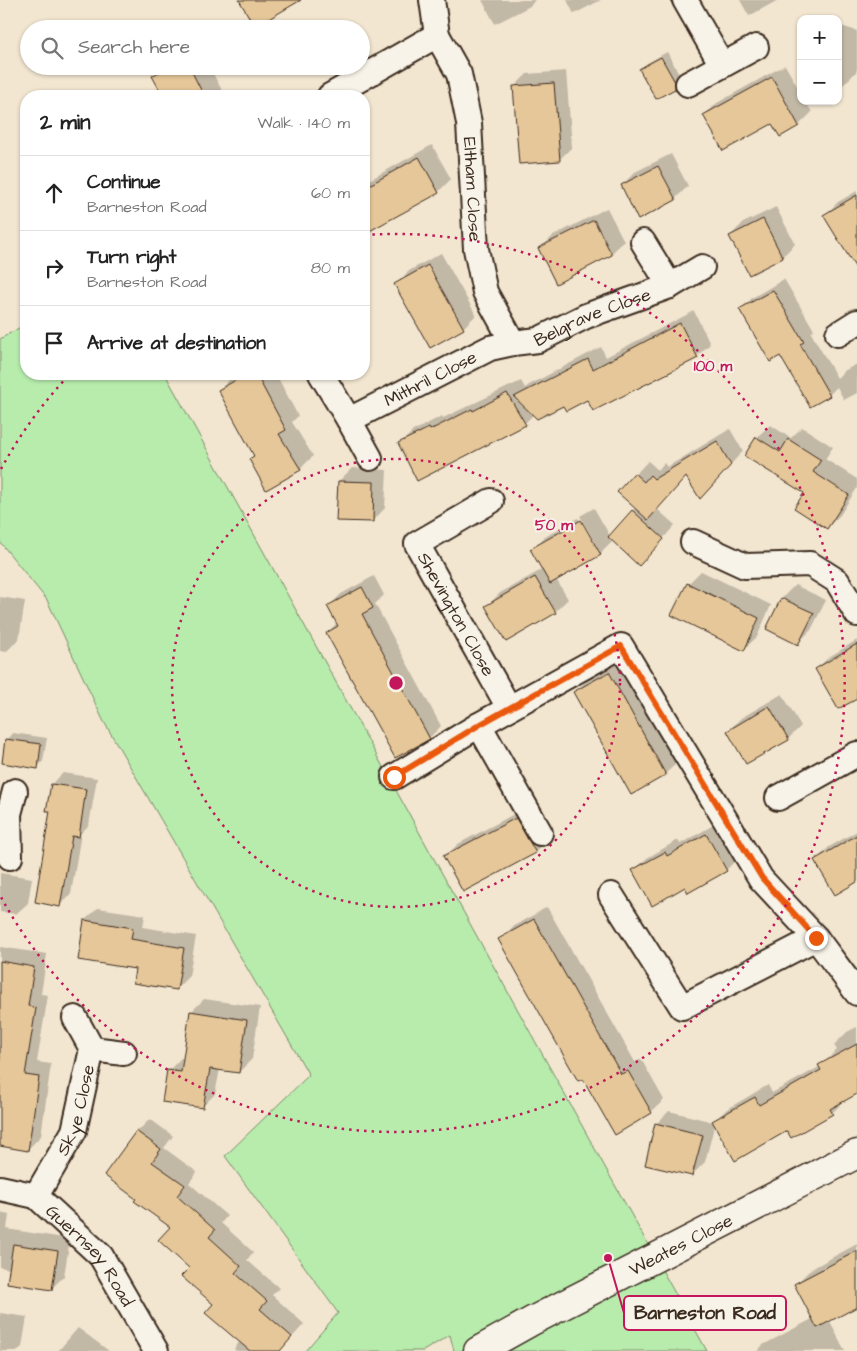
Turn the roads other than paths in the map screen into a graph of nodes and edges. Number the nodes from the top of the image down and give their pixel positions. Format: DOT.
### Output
graph roads {
  1 [pos="432,0"];
  2 [pos="685,0"];
  3 [pos="437,35"];
  4 [pos="756,47"];
  5 [pos="722,65"];
  6 [pos="370,73"];
  7 [pos="367,75"];
  8 [pos="688,84"];
  9 [pos="341,90"];
  10 [pos="644,242"];
  11 [pos="702,267"];
  12 [pos="670,286"];
  13 [pos="513,343"];
  14 [pos="326,380"];
  15 [pos="349,420"];
  16 [pos="370,458"];
  17 [pos="491,501"];
  18 [pos="693,542"];
  19 [pos="857,614"];
  20 [pos="509,708"];
  21 [pos="479,725"];
  22 [pos="857,754"];
  23 [pos="394,777"];
  24 [pos="15,791"];
  25 [pos="778,798"];
  26 [pos="5,814"];
  27 [pos="540,833"];
  28 [pos="10,857"];
  29 [pos="611,895"];
  30 [pos="816,938"];
  31 [pos="857,993"];
  32 [pos="75,1018"];
  33 [pos="92,1049"];
  34 [pos="124,1052"];
  35 [pos="857,1154"];
  36 [pos="0,1188"];
  37 [pos="36,1196"];
  38 [pos="156,1351"];
  39 [pos="478,1351"];
  1 -- 3 [label="street, Eltham Close"];
  2 -- 5 [label="street"];
  3 -- 6 [label="street"];
  3 -- 13 [label="street, Eltham Close"];
  4 -- 5 [label="street"];
  5 -- 8 [label="street"];
  7 -- 9 [label="street"];
  10 -- 12 [label="street, Belgrave Close"];
  11 -- 12 [label="street, Belgrave Close"];
  12 -- 13 [label="street, Belgrave Close"];
  13 -- 15 [label="street, Mithril Close"];
  14 -- 15 [label="street"];
  15 -- 16 [label="street"];
  17 -- 20 [label="street, Shevington Close"];
  18 -- 19 [label="street"];
  20 -- 21 [label="street"];
  20 -- 30 [label="street"];
  21 -- 23 [label="street"];
  21 -- 27 [label="street"];
  22 -- 25 [label="street"];
  24 -- 26 [label="street"];
  26 -- 28 [label="street"];
  29 -- 30 [label="street"];
  30 -- 31 [label="street"];
  32 -- 33 [label="street"];
  33 -- 34 [label="street, Skye Close"];
  33 -- 37 [label="street, Skye Close"];
  35 -- 39 [label="street, Weates Close"];
  36 -- 37 [label="street, Guernsey Road"];
  37 -- 38 [label="street, Guernsey Road"];
}
